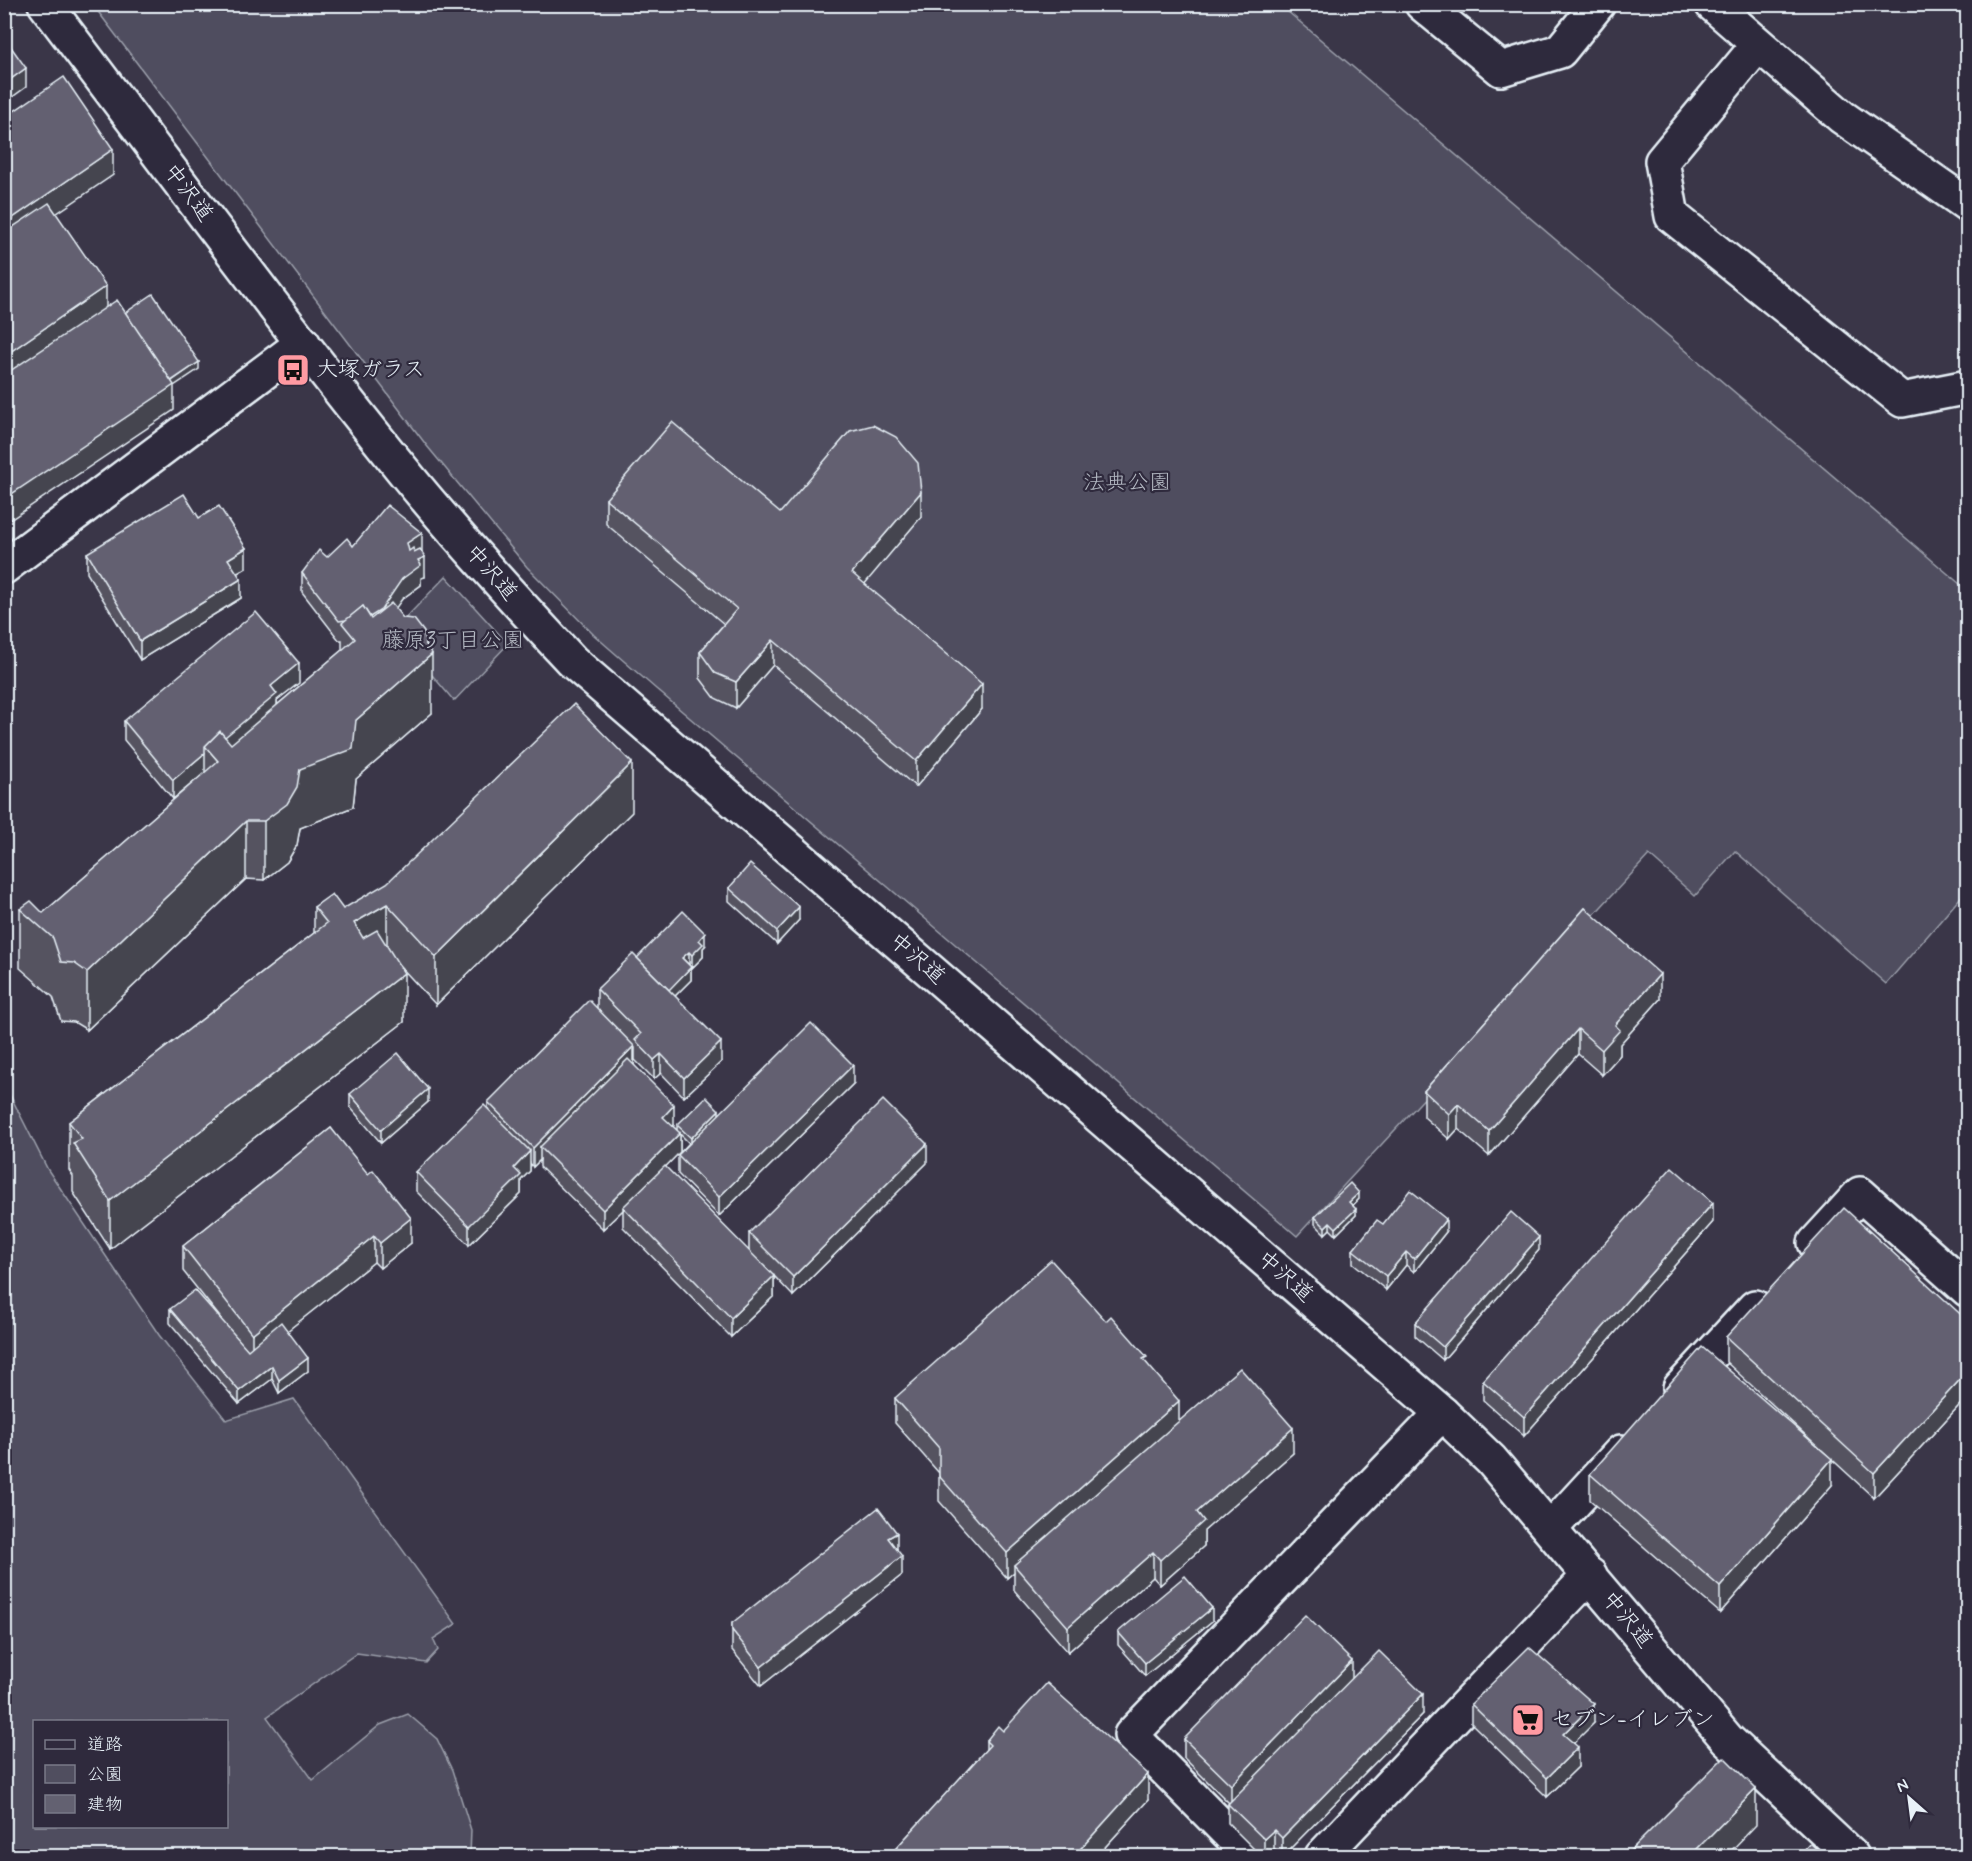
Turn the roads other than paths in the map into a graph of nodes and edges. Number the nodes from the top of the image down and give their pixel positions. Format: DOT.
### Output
graph roads {
  1 [pos="45,4"];
  2 [pos="1422,4"];
  3 [pos="1598,4"];
  4 [pos="1712,4"];
  5 [pos="1758,45"];
  6 [pos="1968,205"];
  7 [pos="303,343"];
  8 [pos="1968,387"];
  9 [pos="5,566"];
  10 [pos="1796,1264"];
  11 [pos="1771,1290"];
  12 [pos="1968,1290"];
  13 [pos="1442,1413"];
  14 [pos="1551,1528"];
  15 [pos="1590,1575"];
  16 [pos="1251,1857"];
  17 [pos="1322,1857"];
  18 [pos="1852,1857"];
  1 -- 7 [label="street, 中沢道"];
  2 -- 3 [label="street"];
  4 -- 5 [label="street"];
  5 -- 6 [label="street"];
  5 -- 8 [label="street"];
  7 -- 9 [label="street"];
  7 -- 13 [label="street, 中沢道"];
  10 -- 12 [label="street"];
  11 -- 14 [label="street"];
  13 -- 14 [label="street, 中沢道"];
  13 -- 16 [label="street"];
  14 -- 15 [label="street, 中沢道"];
  15 -- 17 [label="street"];
  15 -- 18 [label="street, 中沢道"];
}
